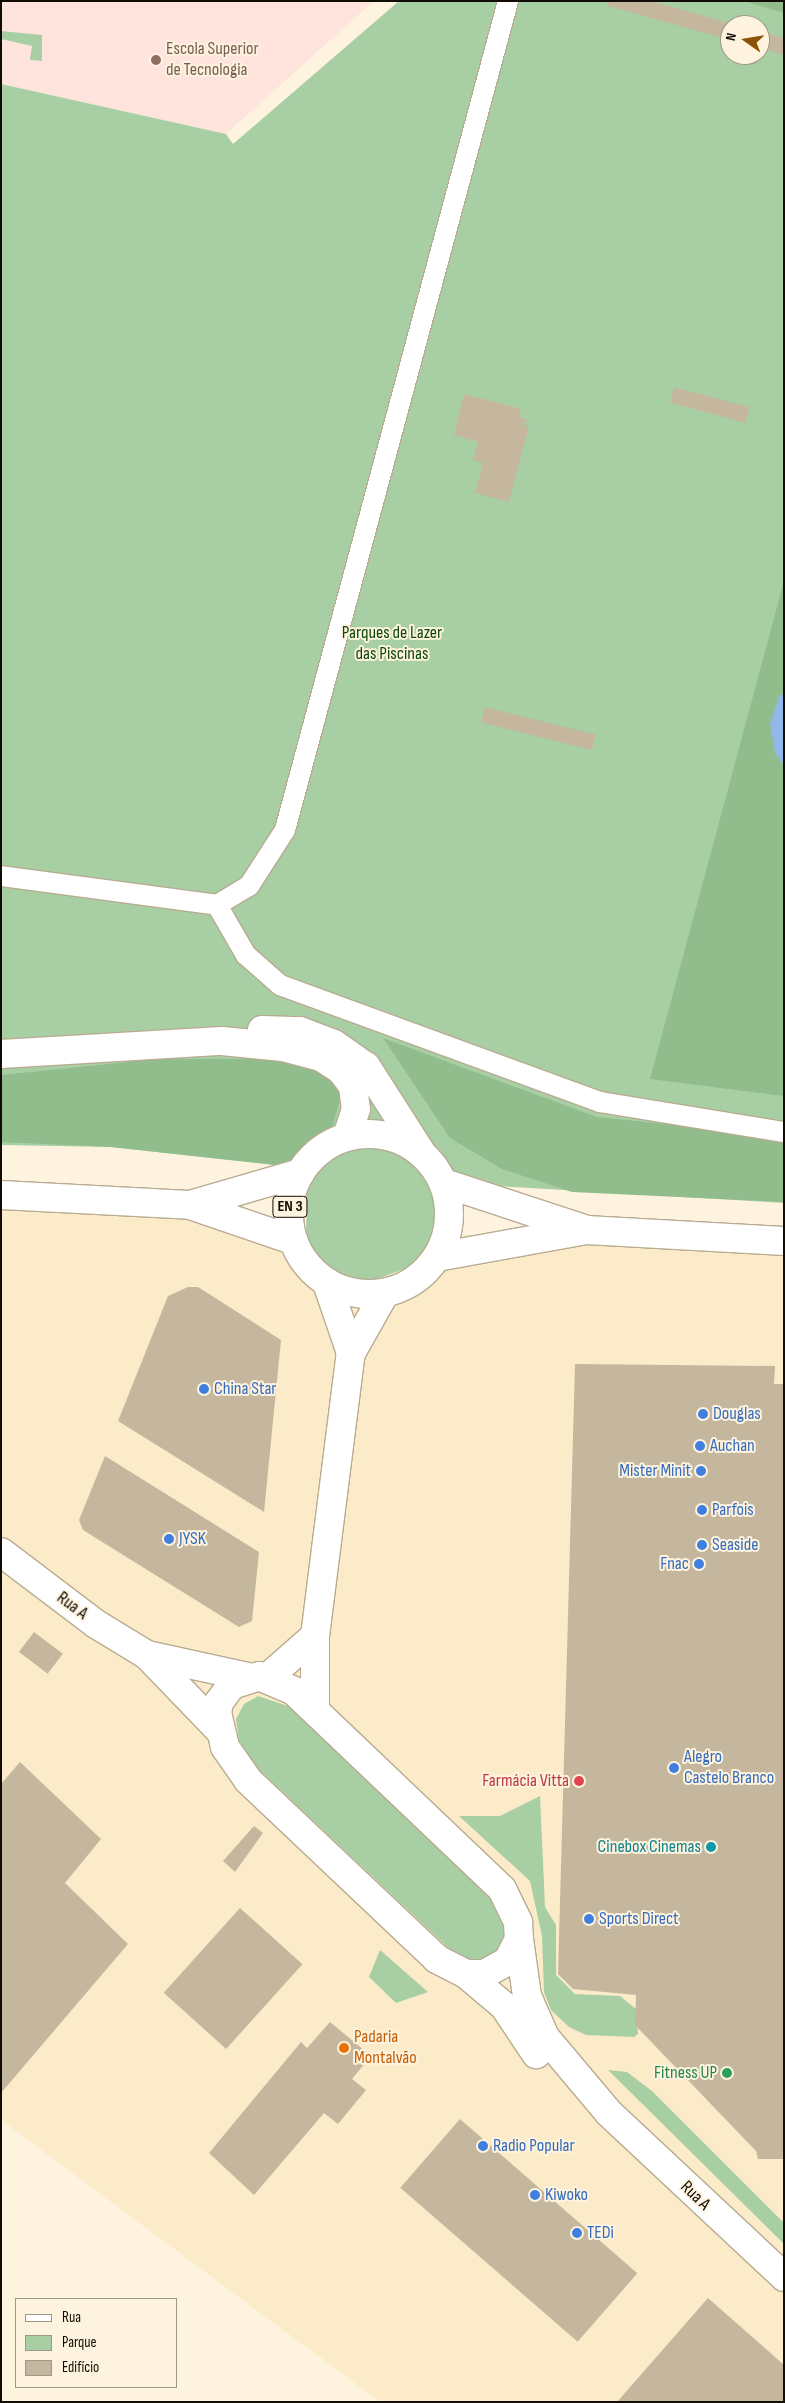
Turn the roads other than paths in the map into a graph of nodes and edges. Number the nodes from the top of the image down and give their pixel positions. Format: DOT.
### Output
graph roads {
  1 [pos="508,1"];
  2 [pos="1,876"];
  3 [pos="217,905"];
  4 [pos="222,1041"];
  5 [pos="1,1054"];
  6 [pos="784,1132"];
  7 [pos="347,1136"];
  8 [pos="421,1152"];
  9 [pos="300,1173"];
  10 [pos="444,1183"];
  11 [pos="1,1195"];
  12 [pos="190,1205"];
  13 [pos="587,1230"];
  14 [pos="293,1240"];
  15 [pos="784,1241"];
  16 [pos="437,1257"];
  17 [pos="327,1283"];
  18 [pos="385,1293"];
  19 [pos="351,1353"];
  20 [pos="1,1552"];
  21 [pos="315,1636"];
  22 [pos="147,1655"];
  23 [pos="257,1678"];
  24 [pos="315,1709"];
  25 [pos="221,1732"];
  26 [pos="519,1939"];
  27 [pos="466,1974"];
  28 [pos="609,2113"];
  29 [pos="784,2277"];
  1 -- 3 [label="street"];
  2 -- 3 [label="street"];
  3 -- 6 [label="street"];
  4 -- 5 [label="street"];
  4 -- 7 [label="street"];
  4 -- 8 [label="street"];
  7 -- 8 [label="street, EN 3"];
  7 -- 9 [label="street, EN 3"];
  8 -- 10 [label="street, EN 3"];
  9 -- 12 [label="street, EN 3"];
  9 -- 14 [label="street, EN 3"];
  10 -- 13 [label="street"];
  10 -- 16 [label="street, EN 3"];
  11 -- 12 [label="street, EN 3"];
  12 -- 14 [label="street, EN 3"];
  13 -- 15 [label="street"];
  13 -- 16 [label="street"];
  14 -- 17 [label="street, EN 3"];
  16 -- 18 [label="street, EN 3"];
  17 -- 18 [label="street, EN 3"];
  17 -- 19 [label="street"];
  18 -- 19 [label="street"];
  19 -- 21 [label="street"];
  20 -- 22 [label="street, Rua A"];
  21 -- 23 [label="street"];
  21 -- 24 [label="street"];
  22 -- 23 [label="street, Rua A"];
  22 -- 25 [label="street, Rua A"];
  23 -- 24 [label="street, Rua A"];
  23 -- 25 [label="street"];
  24 -- 26 [label="street, Rua A"];
  25 -- 27 [label="street, Rua A"];
  26 -- 27 [label="street"];
  26 -- 28 [label="street, Rua A"];
  27 -- 28 [label="street, Rua A"];
  28 -- 29 [label="street, Rua A"];
}
